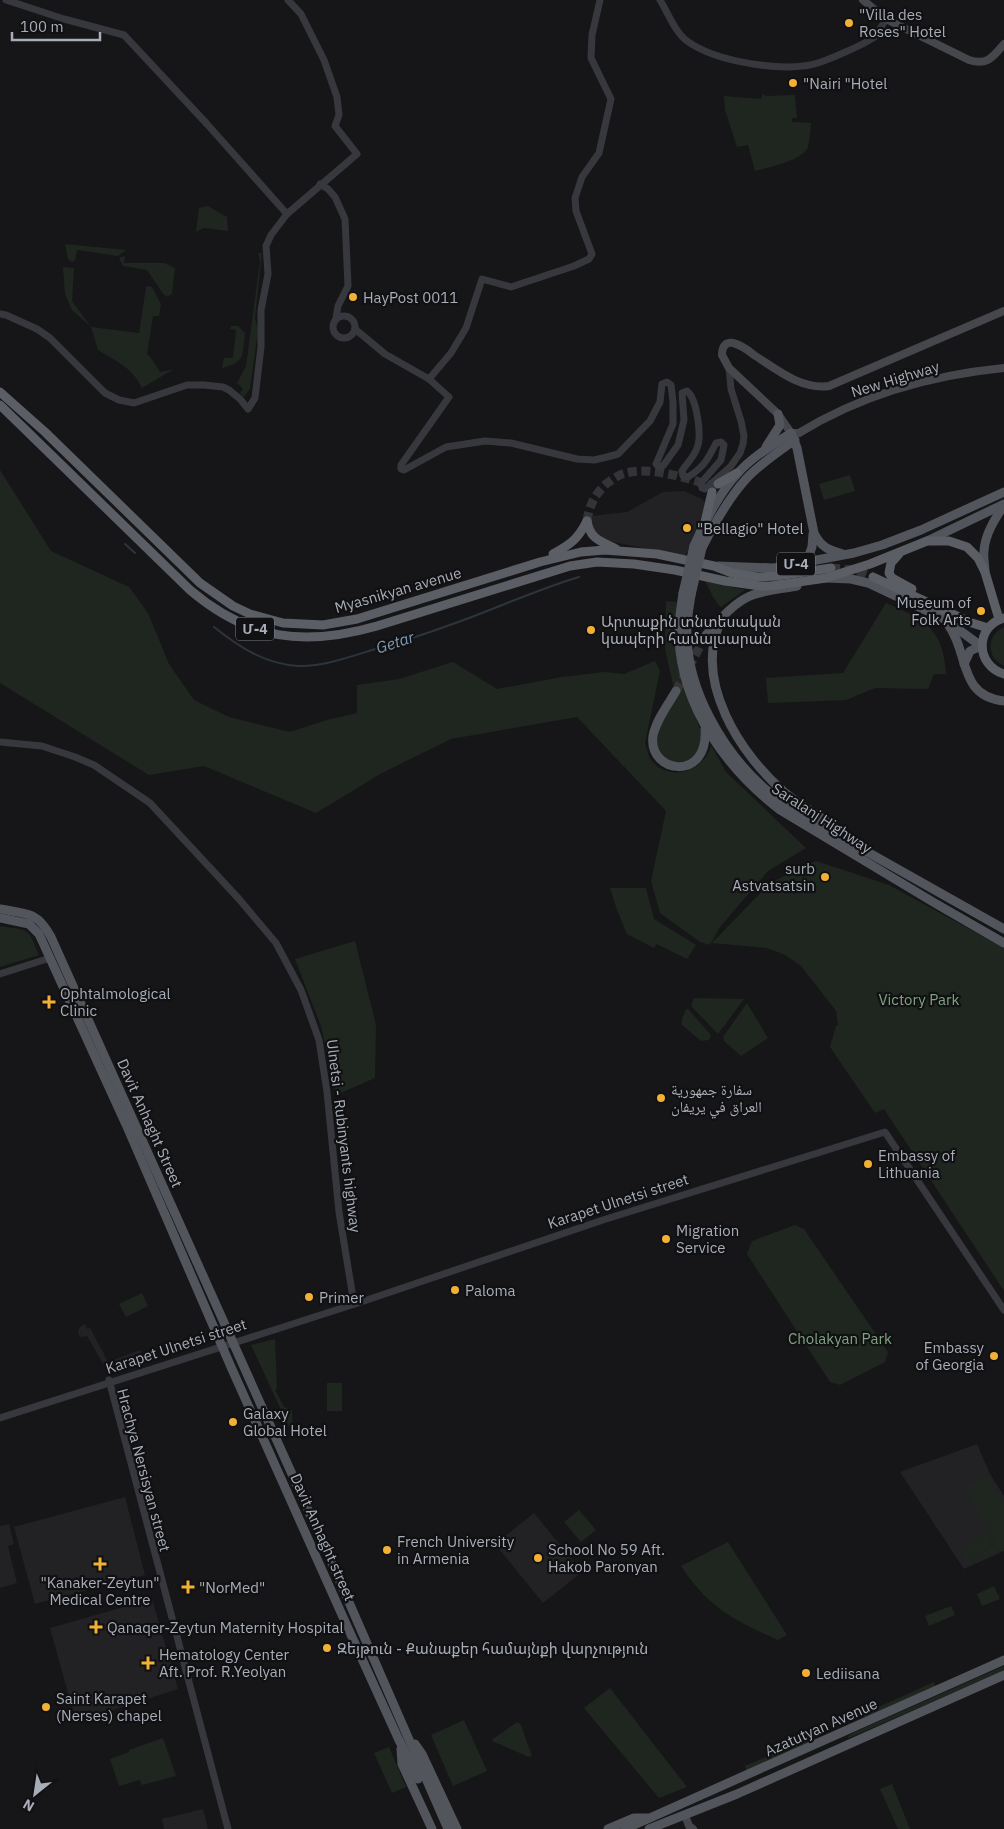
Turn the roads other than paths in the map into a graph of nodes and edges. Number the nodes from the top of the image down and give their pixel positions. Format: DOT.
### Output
graph roads {
  1 [pos="6,0"];
  2 [pos="288,0"];
  3 [pos="600,0"];
  4 [pos="660,0"];
  5 [pos="863,0"];
  6 [pos="886,19"];
  7 [pos="1004,44"];
  8 [pos="320,184"];
  9 [pos="286,214"];
  10 [pos="1004,310"];
  11 [pos="0,314"];
  12 [pos="338,315"];
  13 [pos="355,329"];
  14 [pos="730,368"];
  15 [pos="1004,368"];
  16 [pos="429,379"];
  17 [pos="0,392"];
  18 [pos="0,405"];
  19 [pos="778,414"];
  20 [pos="795,435"];
  21 [pos="763,451"];
  22 [pos="737,473"];
  23 [pos="718,484"];
  24 [pos="712,492"];
  25 [pos="1004,492"];
  26 [pos="1004,505"];
  27 [pos="705,522"];
  28 [pos="814,533"];
  29 [pos="927,541"];
  30 [pos="698,547"];
  31 [pos="621,551"];
  32 [pos="902,552"];
  33 [pos="846,555"];
  34 [pos="540,562"];
  35 [pos="806,563"];
  36 [pos="714,566"];
  37 [pos="831,568"];
  38 [pos="985,572"];
  39 [pos="873,577"];
  40 [pos="826,578"];
  41 [pos="687,594"];
  42 [pos="937,606"];
  43 [pos="723,616"];
  44 [pos="1002,618"];
  45 [pos="944,619"];
  46 [pos="988,628"];
  47 [pos="706,635"];
  48 [pos="981,646"];
  49 [pos="964,664"];
  50 [pos="1004,674"];
  51 [pos="676,691"];
  52 [pos="1004,701"];
  53 [pos="704,723"];
  54 [pos="0,742"];
  55 [pos="856,845"];
  56 [pos="0,909"];
  57 [pos="0,918"];
  58 [pos="1004,929"];
  59 [pos="1004,943"];
  60 [pos="50,958"];
  61 [pos="0,974"];
  62 [pos="137,1126"];
  63 [pos="128,1129"];
  64 [pos="147,1149"];
  65 [pos="137,1152"];
  66 [pos="356,1303"];
  67 [pos="1004,1310"];
  68 [pos="232,1340"];
  69 [pos="221,1344"];
  70 [pos="108,1381"];
  71 [pos="0,1413"];
  72 [pos="0,1418"];
  73 [pos="1004,1660"];
  74 [pos="1004,1675"];
  75 [pos="410,1738"];
  76 [pos="400,1743"];
  77 [pos="731,1782"];
  78 [pos="737,1794"];
  79 [pos="684,1815"];
  80 [pos="649,1818"];
  81 [pos="651,1828"];
  82 [pos="226,1829"];
  83 [pos="432,1829"];
  84 [pos="441,1829"];
  85 [pos="448,1829"];
  86 [pos="456,1829"];
  87 [pos="608,1829"];
  88 [pos="625,1829"];
  89 [pos="693,1829"];
  1 -- 9 [label="street"];
  2 -- 8 [label="street"];
  3 -- 16 [label="street"];
  4 -- 6 [label="street"];
  5 -- 6 [label="main road"];
  6 -- 7 [label="main road"];
  8 -- 9 [label="street"];
  8 -- 12 [label="street"];
  9 -- 11 [label="street"];
  10 -- 14 [label="main road"];
  12 -- 13 [label="street"];
  12 -- 13 [label="street"];
  13 -- 16 [label="street"];
  14 -- 16 [label="street"];
  14 -- 19 [label="main road"];
  15 -- 20 [label="main road, New Highway"];
  17 -- 34 [label="highway, Myasnikyan avenue / Մ-4"];
  18 -- 40 [label="highway, Myasnikyan avenue / Մ-4"];
  19 -- 20 [label="main road"];
  19 -- 21 [label="main road"];
  20 -- 21 [label="main road, Saralanj Highway"];
  20 -- 28 [label="main road"];
  20 -- 30 [label="main road, Saralanj Highway"];
  21 -- 22 [label="main road, Saralanj Highway"];
  22 -- 23 [label="highway"];
  22 -- 27 [label="main road, Saralanj Highway"];
  24 -- 27 [label="highway"];
  25 -- 33 [label="main road, Myasnikyan avenue / Մ-4"];
  26 -- 29 [label="main road, Մ-4"];
  26 -- 38 [label="main road"];
  27 -- 30 [label="main road, Saralanj Highway"];
  28 -- 33 [label="main road"];
  28 -- 35 [label="main road"];
  29 -- 32 [label="highway, Մ-4"];
  29 -- 38 [label="highway"];
  30 -- 41 [label="main road, Saralanj Highway, bridge"];
  31 -- 34 [label="highway, Myasnikyan avenue / Մ-4"];
  31 -- 34 [label="highway"];
  31 -- 36 [label="highway, Myasnikyan avenue / Մ-4"];
  32 -- 40 [label="highway, Myasnikyan avenue / Մ-4"];
  32 -- 42 [label="highway"];
  33 -- 35 [label="main road, Myasnikyan avenue / Մ-4"];
  35 -- 36 [label="main road, Myasnikyan avenue / Մ-4"];
  36 -- 37 [label="highway"];
  38 -- 44 [label="highway"];
  39 -- 42 [label="highway"];
  40 -- 43 [label="main road"];
  40 -- 45 [label="main road"];
  41 -- 53 [label="main road, Saralanj Highway"];
  41 -- 55 [label="main road, Saralanj Highway"];
  42 -- 46 [label="highway"];
  43 -- 47 [label="main road"];
  43 -- 55 [label="main road"];
  44 -- 46 [label="highway"];
  45 -- 48 [label="main road"];
  45 -- 49 [label="main road"];
  46 -- 48 [label="highway"];
  48 -- 49 [label="main road"];
  48 -- 50 [label="highway"];
  49 -- 52 [label="main road"];
  51 -- 53 [label="main road"];
  53 -- 59 [label="main road, Saralanj Highway"];
  54 -- 66 [label="street, Ulnetsi - Rubinyants highway"];
  55 -- 58 [label="main road, Saralanj Highway"];
  56 -- 62 [label="main road, Davit Anhaght Street"];
  57 -- 60 [label="main road, Davit Anhaght Street"];
  60 -- 61 [label="street"];
  60 -- 63 [label="main road, Davit Anhaght Street"];
  62 -- 63 [label="main road"];
  62 -- 64 [label="main road, Davit Anhaght Street"];
  63 -- 65 [label="main road, Davit Anhaght Street"];
  64 -- 65 [label="main road"];
  64 -- 68 [label="main road, Davit Anhaght Street"];
  65 -- 69 [label="main road, Davit Anhaght Street"];
  66 -- 67 [label="street, Karapet Ulnetsi street"];
  66 -- 68 [label="street, Karapet Ulnetsi street"];
  68 -- 69 [label="street, Karapet Ulnetsi street"];
  68 -- 75 [label="main road, Davit Anhaght street"];
  69 -- 70 [label="street, Karapet Ulnetsi street"];
  69 -- 76 [label="main road, Davit Anhaght street"];
  70 -- 71 [label="street, Karapet Ulnetsi street"];
  70 -- 72 [label="street, Karapet Ulnetsi street"];
  70 -- 82 [label="street, Hrachya Nersisyan street"];
  73 -- 77 [label="main road, Azatutyan Avenue"];
  74 -- 78 [label="main road, Azatutyan Avenue"];
  75 -- 85 [label="main road, Davit Anhaght street"];
  75 -- 86 [label="main road, Davit Anhaght street"];
  76 -- 83 [label="main road, Davit Anhaght street"];
  76 -- 84 [label="main road, Davit Anhaght street"];
  77 -- 78 [label="main road"];
  77 -- 80 [label="main road, Azatutyan Avenue"];
  78 -- 79 [label="main road, Azatutyan Avenue"];
  79 -- 81 [label="main road, Azatutyan Avenue"];
  79 -- 89 [label="main road"];
  80 -- 87 [label="main road, Azatutyan Avenue"];
  80 -- 88 [label="main road, Azatutyan Avenue"];
}
